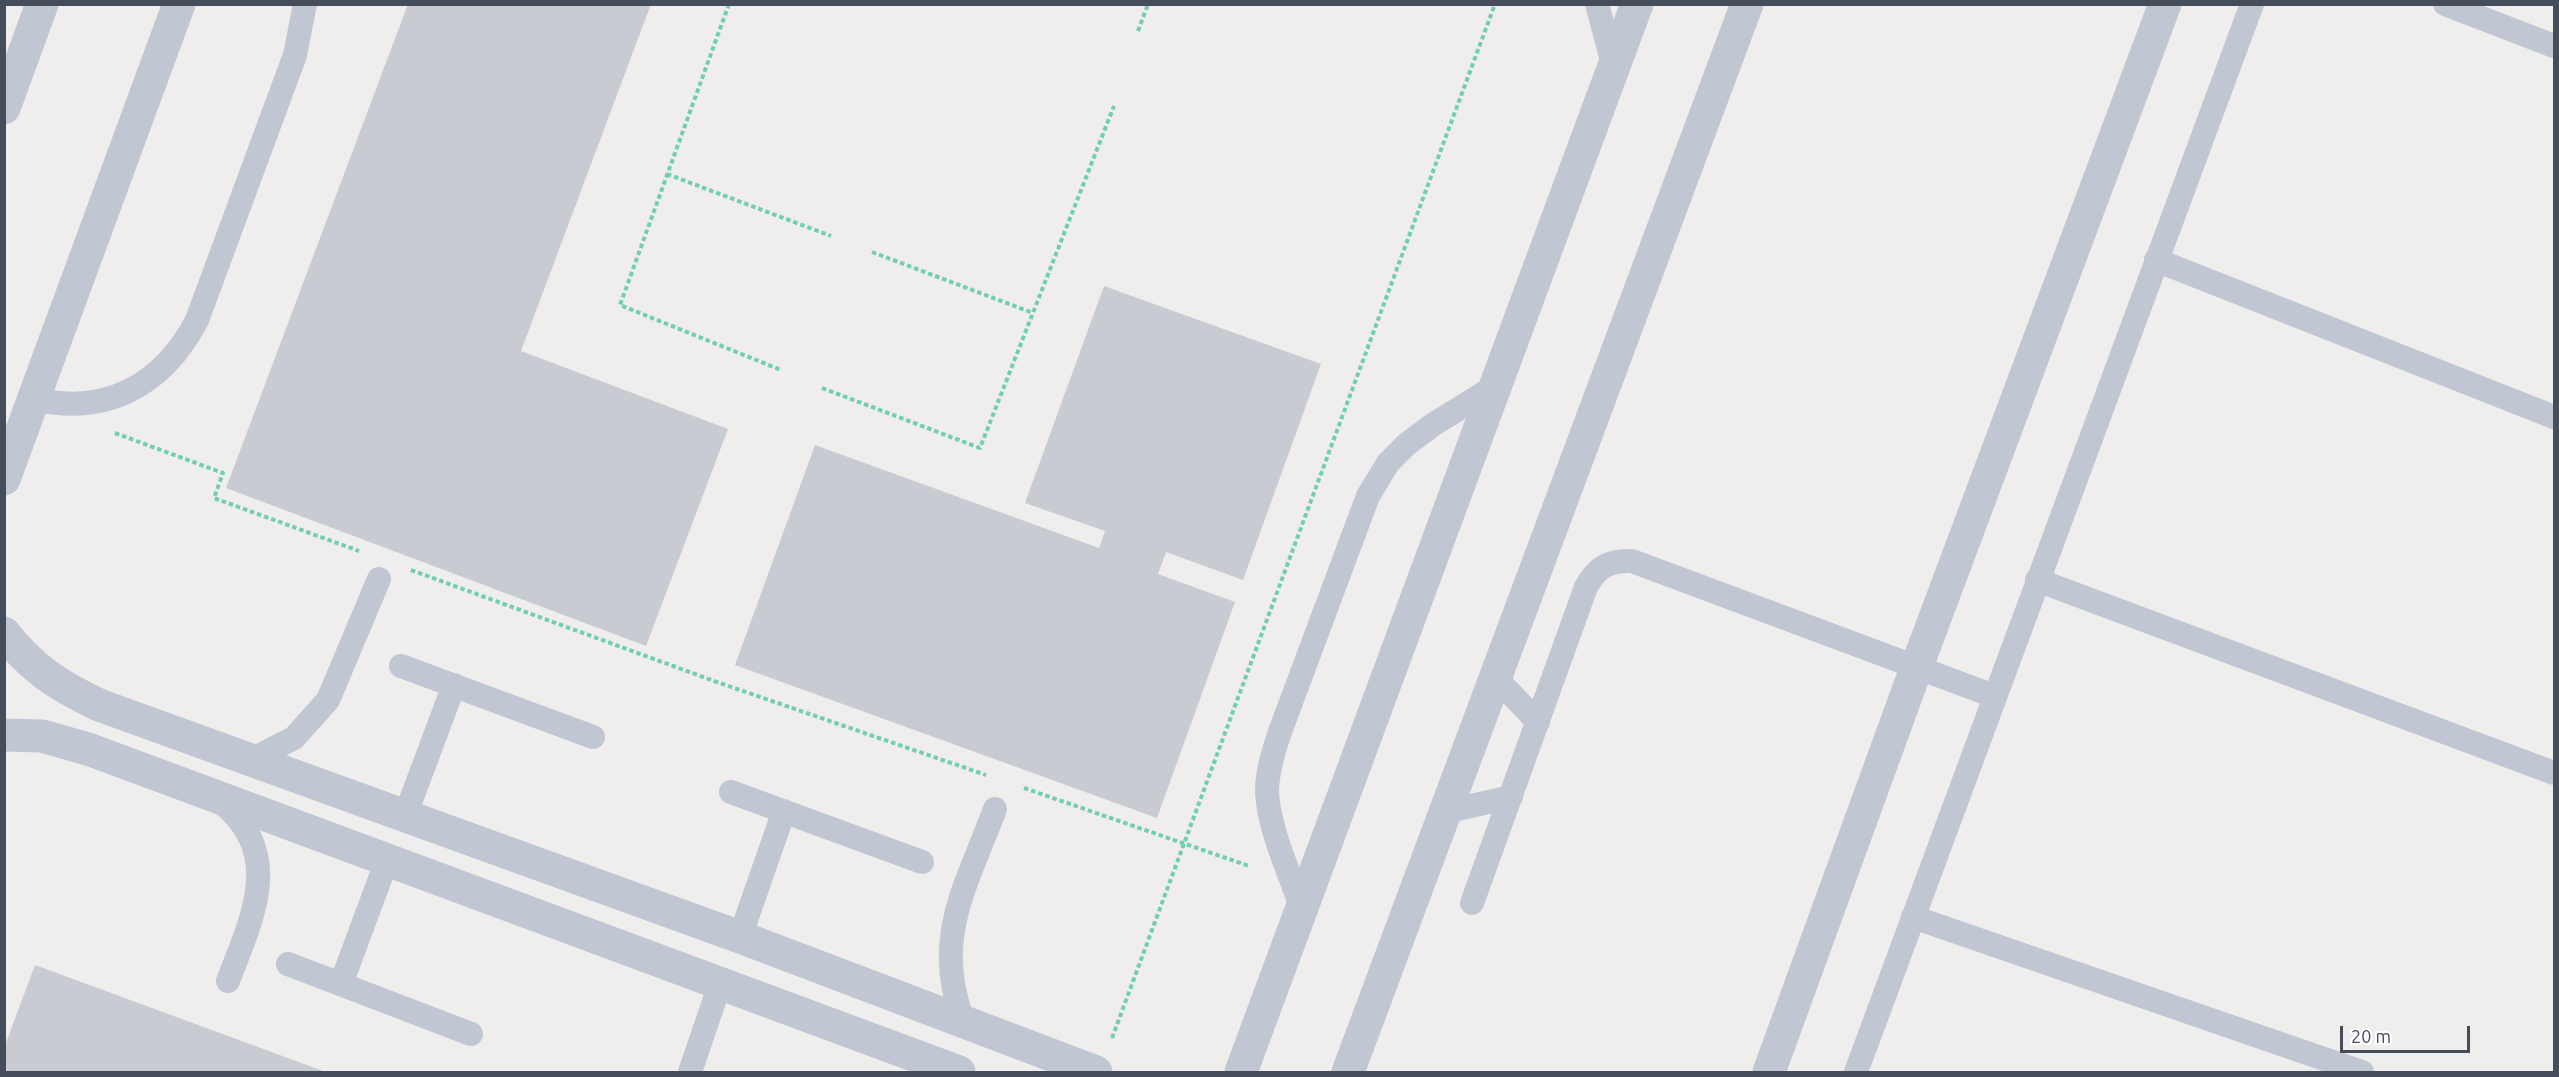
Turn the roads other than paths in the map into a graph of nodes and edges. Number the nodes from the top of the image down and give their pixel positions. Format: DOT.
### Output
graph roads {
  1 [pos="42,4"];
  2 [pos="179,4"];
  3 [pos="305,4"];
  4 [pos="1597,4"];
  5 [pos="1637,4"];
  6 [pos="1748,4"];
  7 [pos="2166,4"];
  8 [pos="2252,4"];
  9 [pos="2445,4"];
  10 [pos="2554,46"];
  11 [pos="1614,68"];
  12 [pos="4,108"];
  13 [pos="2156,260"];
  14 [pos="1494,387"];
  15 [pos="34,399"];
  16 [pos="2554,417"];
  17 [pos="4,479"];
  18 [pos="379,579"];
  19 [pos="2037,580"];
  20 [pos="4,633"];
  21 [pos="401,666"];
  22 [pos="1917,666"];
  23 [pos="1495,677"];
  24 [pos="454,685"];
  25 [pos="1994,696"];
  26 [pos="1538,722"];
  27 [pos="4,735"];
  28 [pos="593,737"];
  29 [pos="251,760"];
  30 [pos="2554,773"];
  31 [pos="731,792"];
  32 [pos="215,796"];
  33 [pos="1510,797"];
  34 [pos="995,809"];
  35 [pos="784,811"];
  36 [pos="1444,812"];
  37 [pos="405,816"];
  38 [pos="387,860"];
  39 [pos="922,862"];
  40 [pos="1297,895"];
  41 [pos="1472,903"];
  42 [pos="1913,917"];
  43 [pos="740,937"];
  44 [pos="288,964"];
  45 [pos="228,981"];
  46 [pos="341,984"];
  47 [pos="720,984"];
  48 [pos="963,1022"];
  49 [pos="471,1034"];
  50 [pos="920,1066"];
  51 [pos="690,1072"];
  52 [pos="959,1072"];
  53 [pos="1096,1072"];
  54 [pos="1241,1072"];
  55 [pos="1348,1072"];
  56 [pos="1769,1072"];
  57 [pos="1856,1072"];
  58 [pos="2362,1072"];
  1 -- 12 [label="street"];
  2 -- 15 [label="street"];
  3 -- 15 [label="lane"];
  4 -- 11 [label="lane"];
  5 -- 11 [label="street"];
  6 -- 23 [label="street"];
  7 -- 22 [label="street"];
  8 -- 13 [label="lane"];
  9 -- 10 [label="lane"];
  11 -- 14 [label="street"];
  13 -- 16 [label="lane"];
  13 -- 19 [label="lane"];
  14 -- 40 [label="street"];
  14 -- 40 [label="lane"];
  15 -- 17 [label="street"];
  18 -- 29 [label="lane"];
  19 -- 25 [label="lane"];
  19 -- 30 [label="lane"];
  20 -- 29 [label="street"];
  21 -- 24 [label="lane"];
  22 -- 25 [label="lane"];
  22 -- 26 [label="lane"];
  22 -- 56 [label="street"];
  23 -- 26 [label="lane"];
  23 -- 36 [label="street"];
  24 -- 28 [label="lane"];
  24 -- 37 [label="lane"];
  25 -- 42 [label="lane"];
  26 -- 33 [label="lane"];
  27 -- 32 [label="street"];
  29 -- 37 [label="street"];
  31 -- 35 [label="lane"];
  32 -- 38 [label="street"];
  32 -- 45 [label="lane"];
  33 -- 36 [label="lane"];
  33 -- 41 [label="lane"];
  34 -- 48 [label="lane"];
  35 -- 39 [label="lane"];
  35 -- 43 [label="lane"];
  36 -- 55 [label="street"];
  37 -- 43 [label="street"];
  38 -- 46 [label="lane"];
  38 -- 47 [label="street"];
  40 -- 54 [label="street"];
  42 -- 57 [label="lane"];
  42 -- 58 [label="lane"];
  43 -- 48 [label="street"];
  44 -- 46 [label="lane"];
  46 -- 49 [label="lane"];
  47 -- 50 [label="street"];
  47 -- 51 [label="lane"];
  48 -- 53 [label="street"];
  50 -- 52 [label="street"];
}
